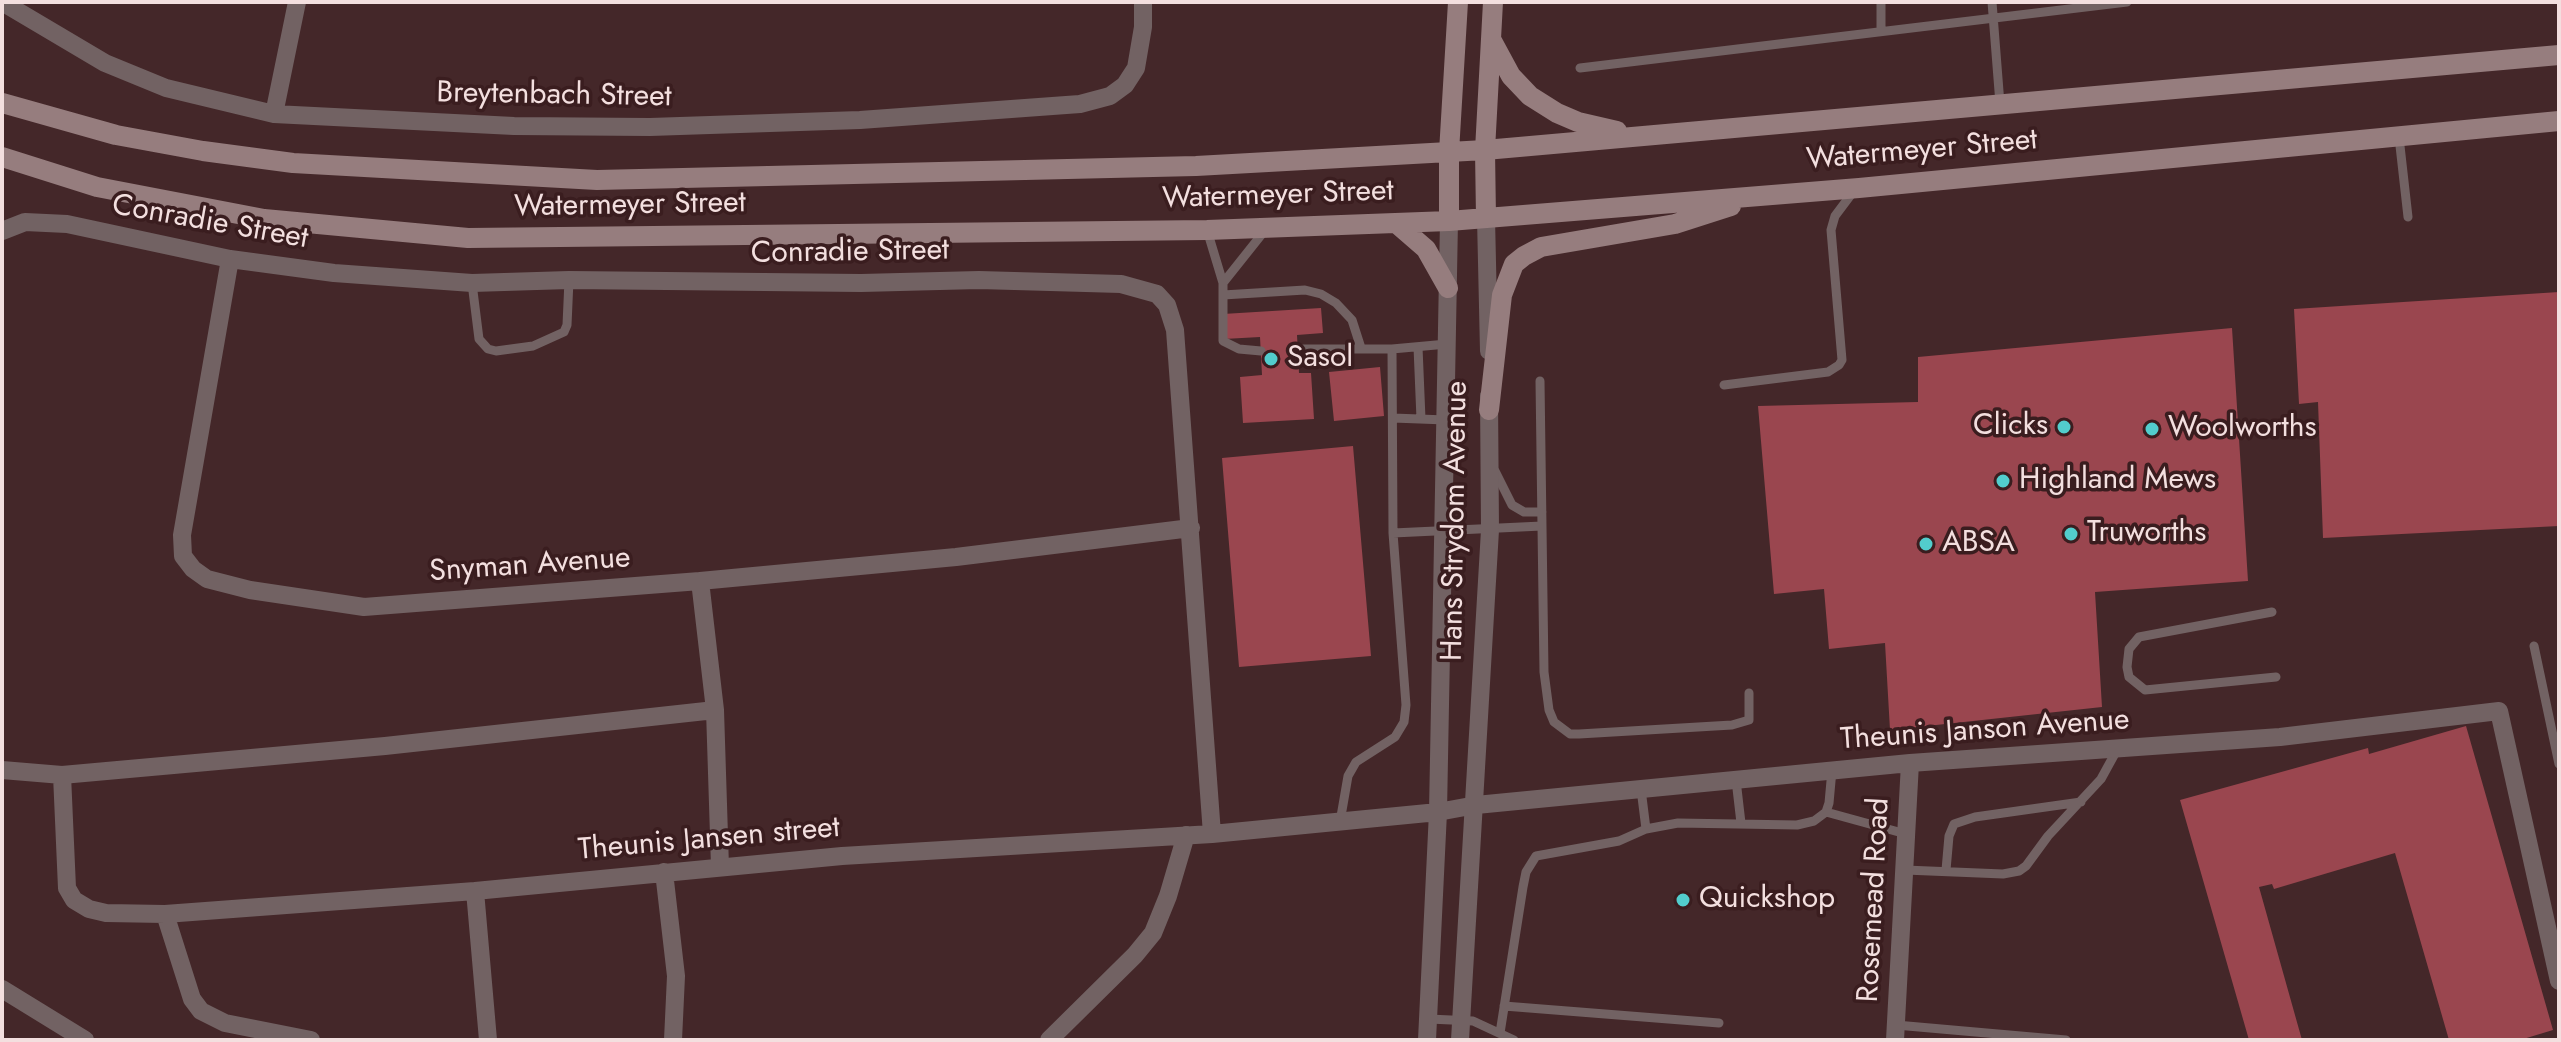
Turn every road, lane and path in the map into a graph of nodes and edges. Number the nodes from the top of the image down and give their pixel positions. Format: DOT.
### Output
graph roads {
  1 [pos="2,2"];
  2 [pos="297,2"];
  3 [pos="1143,2"];
  4 [pos="1458,2"];
  5 [pos="1493,2"];
  6 [pos="1881,2"];
  7 [pos="1992,2"];
  8 [pos="2127,2"];
  9 [pos="1993,17"];
  10 [pos="1881,31"];
  11 [pos="1491,39"];
  12 [pos="2559,55"];
  13 [pos="1580,68"];
  14 [pos="2,103"];
  15 [pos="2000,104"];
  16 [pos="274,114"];
  17 [pos="2559,121"];
  18 [pos="1634,136"];
  19 [pos="2399,137"];
  20 [pos="1485,150"];
  21 [pos="1449,152"];
  22 [pos="5,159"];
  23 [pos="1859,188"];
  24 [pos="1769,195"];
  25 [pos="2408,217"];
  26 [pos="1486,218"];
  27 [pos="1449,221"];
  28 [pos="1396,223"];
  29 [pos="1267,228"];
  30 [pos="1207,230"];
  31 [pos="2,231"];
  32 [pos="230,259"];
  33 [pos="569,280"];
  34 [pos="472,283"];
  35 [pos="1223,283"];
  36 [pos="1448,288"];
  37 [pos="1223,295"];
  38 [pos="1447,344"];
  39 [pos="1418,347"];
  40 [pos="1361,348"];
  41 [pos="1297,349"];
  42 [pos="1392,349"];
  43 [pos="1261,351"];
  44 [pos="1540,381"];
  45 [pos="1724,385"];
  46 [pos="1489,410"];
  47 [pos="1393,418"];
  48 [pos="1421,419"];
  49 [pos="1446,420"];
  50 [pos="1490,461"];
  51 [pos="1542,512"];
  52 [pos="1542,526"];
  53 [pos="1191,528"];
  54 [pos="1490,530"];
  55 [pos="1444,532"];
  56 [pos="1393,533"];
  57 [pos="700,581"];
  58 [pos="2272,612"];
  59 [pos="2534,646"];
  60 [pos="2276,677"];
  61 [pos="1749,693"];
  62 [pos="715,710"];
  63 [pos="2118,748"];
  64 [pos="1910,763"];
  65 [pos="2559,764"];
  66 [pos="2,770"];
  67 [pos="1832,770"];
  68 [pos="62,775"];
  69 [pos="1736,780"];
  70 [pos="1640,789"];
  71 [pos="2081,802"];
  72 [pos="1476,805"];
  73 [pos="1438,812"];
  74 [pos="1826,812"];
  75 [pos="1340,822"];
  76 [pos="1741,823"];
  77 [pos="1646,829"];
  78 [pos="1212,834"];
  79 [pos="1906,834"];
  80 [pos="1186,835"];
  81 [pos="720,867"];
  82 [pos="1905,870"];
  83 [pos="1946,870"];
  84 [pos="664,872"];
  85 [pos="475,891"];
  86 [pos="165,914"];
  87 [pos="2559,981"];
  88 [pos="2,989"];
  89 [pos="1504,1006"];
  90 [pos="1462,1018"];
  91 [pos="1429,1019"];
  92 [pos="1719,1023"];
  93 [pos="1896,1032"];
  94 [pos="1500,1033"];
  95 [pos="85,1040"];
  96 [pos="311,1040"];
  97 [pos="488,1040"];
  98 [pos="673,1040"];
  99 [pos="1049,1040"];
  100 [pos="1427,1040"];
  101 [pos="1460,1040"];
  102 [pos="1514,1040"];
  103 [pos="2066,1040"];
  1 -- 16 [label="street, Breytenbach Street"];
  2 -- 16 [label="street"];
  3 -- 16 [label="street, Breytenbach Street"];
  4 -- 21 [label="main road, Hans Strydom Avenue"];
  5 -- 11 [label="main road, Hans Strydom Avenue"];
  6 -- 10 [label="lane"];
  7 -- 9 [label="lane"];
  8 -- 9 [label="lane"];
  9 -- 10 [label="lane"];
  9 -- 15 [label="lane"];
  10 -- 13 [label="lane"];
  11 -- 18 [label="main road"];
  11 -- 20 [label="main road, Hans Strydom Avenue"];
  12 -- 15 [label="main road, Watermeyer Street"];
  14 -- 21 [label="main road, Watermeyer Street"];
  15 -- 18 [label="main road, Watermeyer Street"];
  17 -- 19 [label="main road, Watermeyer Street"];
  18 -- 20 [label="main road, Watermeyer Street"];
  19 -- 23 [label="main road, Watermeyer Street"];
  19 -- 25 [label="lane"];
  20 -- 21 [label="main road, Watermeyer Street"];
  20 -- 26 [label="main road, Hans Strydom Avenue"];
  21 -- 27 [label="main road, Hans Strydom Avenue"];
  22 -- 30 [label="main road, Watermeyer Street"];
  23 -- 24 [label="main road, Watermeyer Street"];
  23 -- 45 [label="lane"];
  24 -- 26 [label="main road, Watermeyer Street"];
  24 -- 46 [label="main road"];
  26 -- 27 [label="main road, Watermeyer Street"];
  26 -- 46 [label="street, Hans Strydom Avenue"];
  27 -- 28 [label="main road, Watermeyer Street"];
  27 -- 36 [label="street, Hans Strydom Avenue"];
  28 -- 29 [label="main road, Watermeyer Street"];
  28 -- 36 [label="main road"];
  29 -- 30 [label="main road, Watermeyer Street"];
  29 -- 35 [label="lane"];
  30 -- 35 [label="lane"];
  31 -- 32 [label="street, Conradie Street"];
  32 -- 34 [label="street, Conradie Street"];
  32 -- 57 [label="street, Snyman Avenue"];
  33 -- 34 [label="street, Conradie Street"];
  33 -- 34 [label="lane"];
  33 -- 53 [label="street, Conradie Street"];
  35 -- 37 [label="lane"];
  36 -- 38 [label="street, Hans Strydom Avenue"];
  37 -- 40 [label="lane"];
  37 -- 43 [label="lane"];
  38 -- 39 [label="lane"];
  38 -- 49 [label="street, Hans Strydom Avenue"];
  39 -- 42 [label="lane"];
  39 -- 48 [label="lane"];
  40 -- 41 [label="lane"];
  40 -- 42 [label="lane"];
  42 -- 47 [label="lane"];
  44 -- 51 [label="lane"];
  46 -- 50 [label="street, Hans Strydom Avenue"];
  47 -- 48 [label="lane"];
  47 -- 56 [label="lane"];
  48 -- 49 [label="lane"];
  49 -- 55 [label="street, Hans Strydom Avenue"];
  50 -- 51 [label="lane"];
  50 -- 54 [label="street, Hans Strydom Avenue"];
  51 -- 52 [label="lane"];
  52 -- 54 [label="lane"];
  52 -- 61 [label="lane"];
  53 -- 57 [label="street, Snyman Avenue"];
  53 -- 78 [label="street, Conradie Street"];
  54 -- 55 [label="lane"];
  54 -- 72 [label="street, Hans Strydom Avenue"];
  55 -- 56 [label="lane"];
  55 -- 73 [label="street, Hans Strydom Avenue"];
  56 -- 75 [label="lane"];
  57 -- 62 [label="street"];
  58 -- 60 [label="lane"];
  59 -- 65 [label="lane"];
  62 -- 68 [label="street"];
  62 -- 81 [label="street"];
  63 -- 64 [label="street, Theunis Janson Avenue"];
  63 -- 71 [label="lane"];
  63 -- 87 [label="street, Theunis Janson Avenue"];
  64 -- 67 [label="street, Theunis Janson Avenue"];
  64 -- 79 [label="street, Rosemead Road"];
  66 -- 68 [label="street"];
  67 -- 69 [label="street, Theunis Janson Avenue"];
  67 -- 74 [label="lane"];
  68 -- 86 [label="street, Theunis Jansen street"];
  69 -- 70 [label="street, Theunis Janson Avenue"];
  69 -- 76 [label="lane"];
  70 -- 72 [label="street, Theunis Janson Avenue"];
  70 -- 77 [label="lane"];
  71 -- 83 [label="lane"];
  71 -- 83 [label="lane"];
  72 -- 73 [label="street, Theunis Jansen street"];
  72 -- 90 [label="street, Hans Strydom Avenue"];
  73 -- 75 [label="street, Theunis Jansen street"];
  73 -- 91 [label="street, Hans Strydom Avenue"];
  74 -- 76 [label="lane"];
  74 -- 79 [label="lane"];
  75 -- 78 [label="street, Theunis Jansen street"];
  76 -- 77 [label="lane"];
  77 -- 89 [label="lane"];
  78 -- 80 [label="street, Theunis Jansen street"];
  79 -- 82 [label="street, Rosemead Road"];
  80 -- 81 [label="street, Theunis Jansen street"];
  80 -- 99 [label="street"];
  81 -- 84 [label="street, Theunis Jansen street"];
  82 -- 83 [label="lane"];
  82 -- 93 [label="street, Rosemead Road"];
  84 -- 85 [label="street, Theunis Jansen street"];
  84 -- 98 [label="street"];
  85 -- 86 [label="street, Theunis Jansen street"];
  85 -- 97 [label="street"];
  86 -- 96 [label="street"];
  88 -- 95 [label="street"];
  89 -- 92 [label="lane"];
  89 -- 94 [label="lane"];
  90 -- 91 [label="lane"];
  90 -- 94 [label="lane"];
  90 -- 101 [label="street, Hans Strydom Avenue"];
  91 -- 100 [label="street, Hans Strydom Avenue"];
  93 -- 103 [label="lane"];
  94 -- 102 [label="lane"];
}
